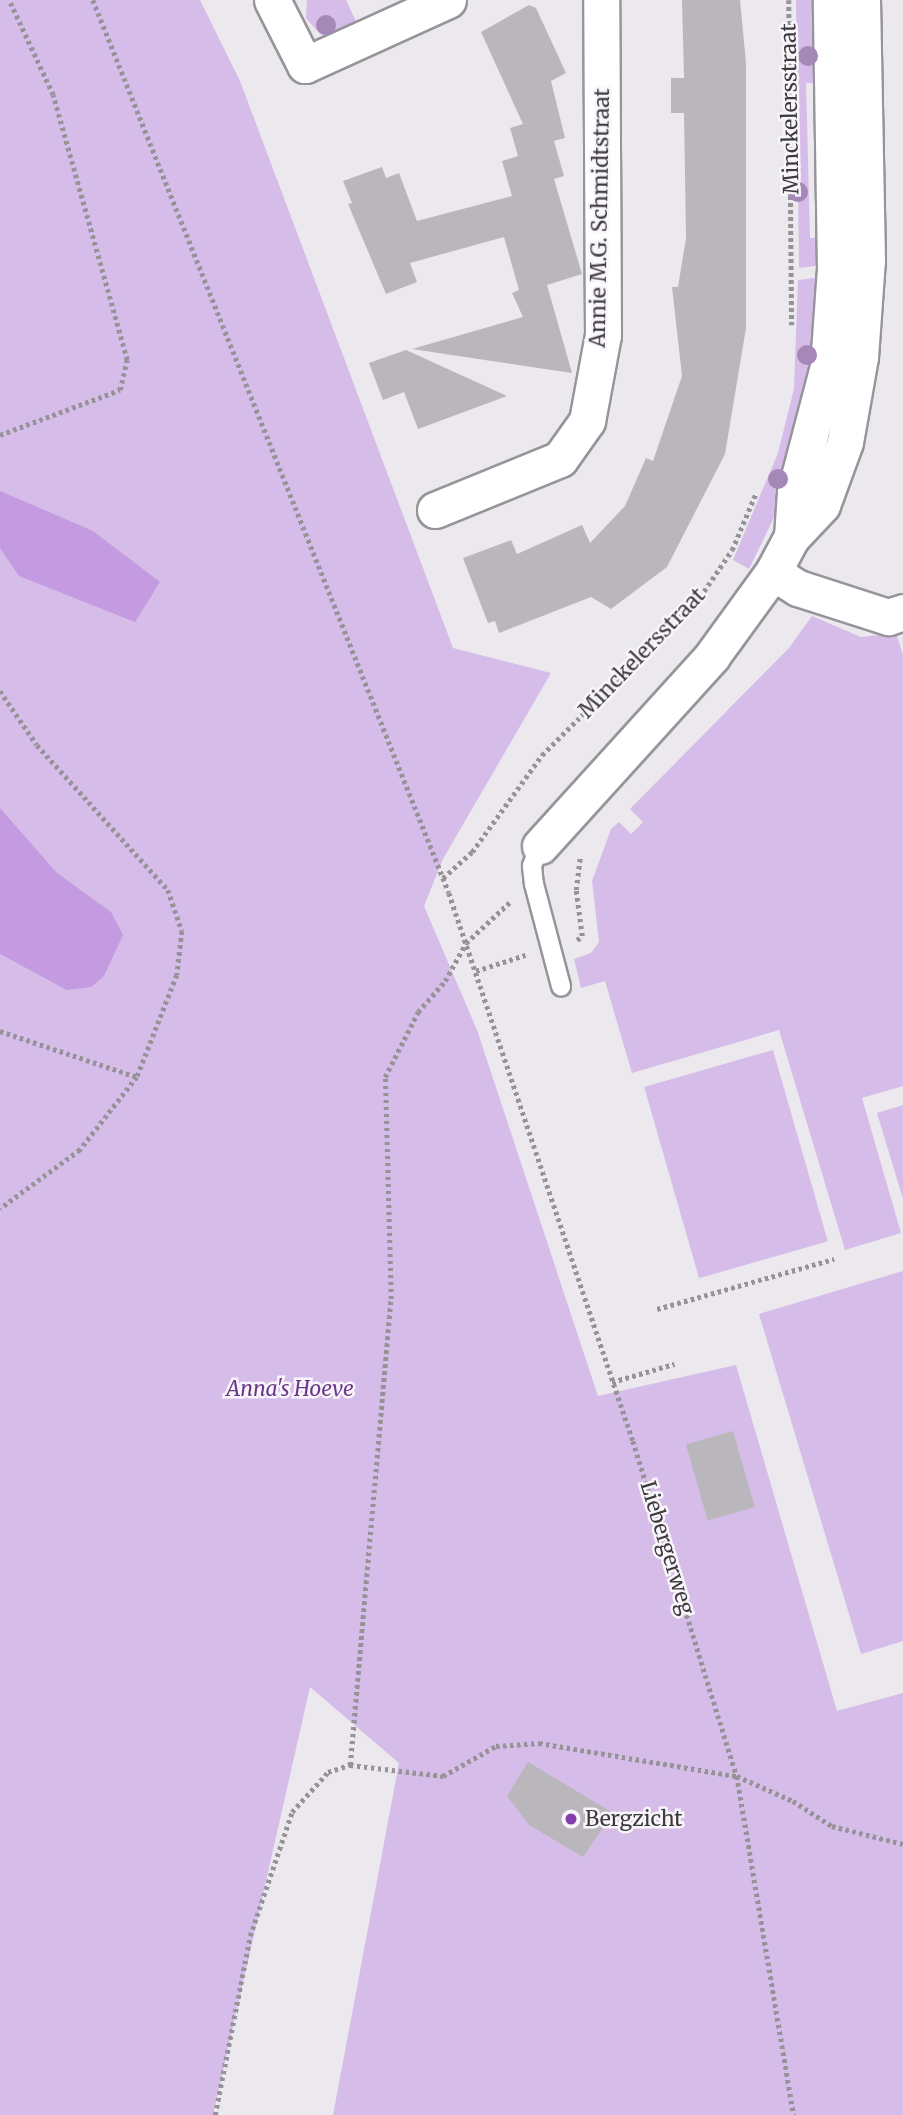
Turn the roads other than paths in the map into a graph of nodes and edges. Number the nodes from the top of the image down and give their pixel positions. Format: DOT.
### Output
graph roads {
  1 [pos="272,0"];
  2 [pos="448,0"];
  3 [pos="601,0"];
  4 [pos="831,0"];
  5 [pos="862,0"];
  6 [pos="435,510"];
  7 [pos="792,537"];
  8 [pos="773,572"];
  9 [pos="903,612"];
  10 [pos="540,846"];
  11 [pos="561,986"];
  1 -- 2 [label="street"];
  3 -- 6 [label="street, Annie M.G. Schmidtstraat"];
  4 -- 7 [label="street, Minckelersstraat"];
  5 -- 7 [label="street, Minckelersstraat"];
  7 -- 8 [label="street, Minckelersstraat"];
  8 -- 9 [label="street"];
  8 -- 10 [label="street, Minckelersstraat"];
  10 -- 11 [label="lane"];
}
